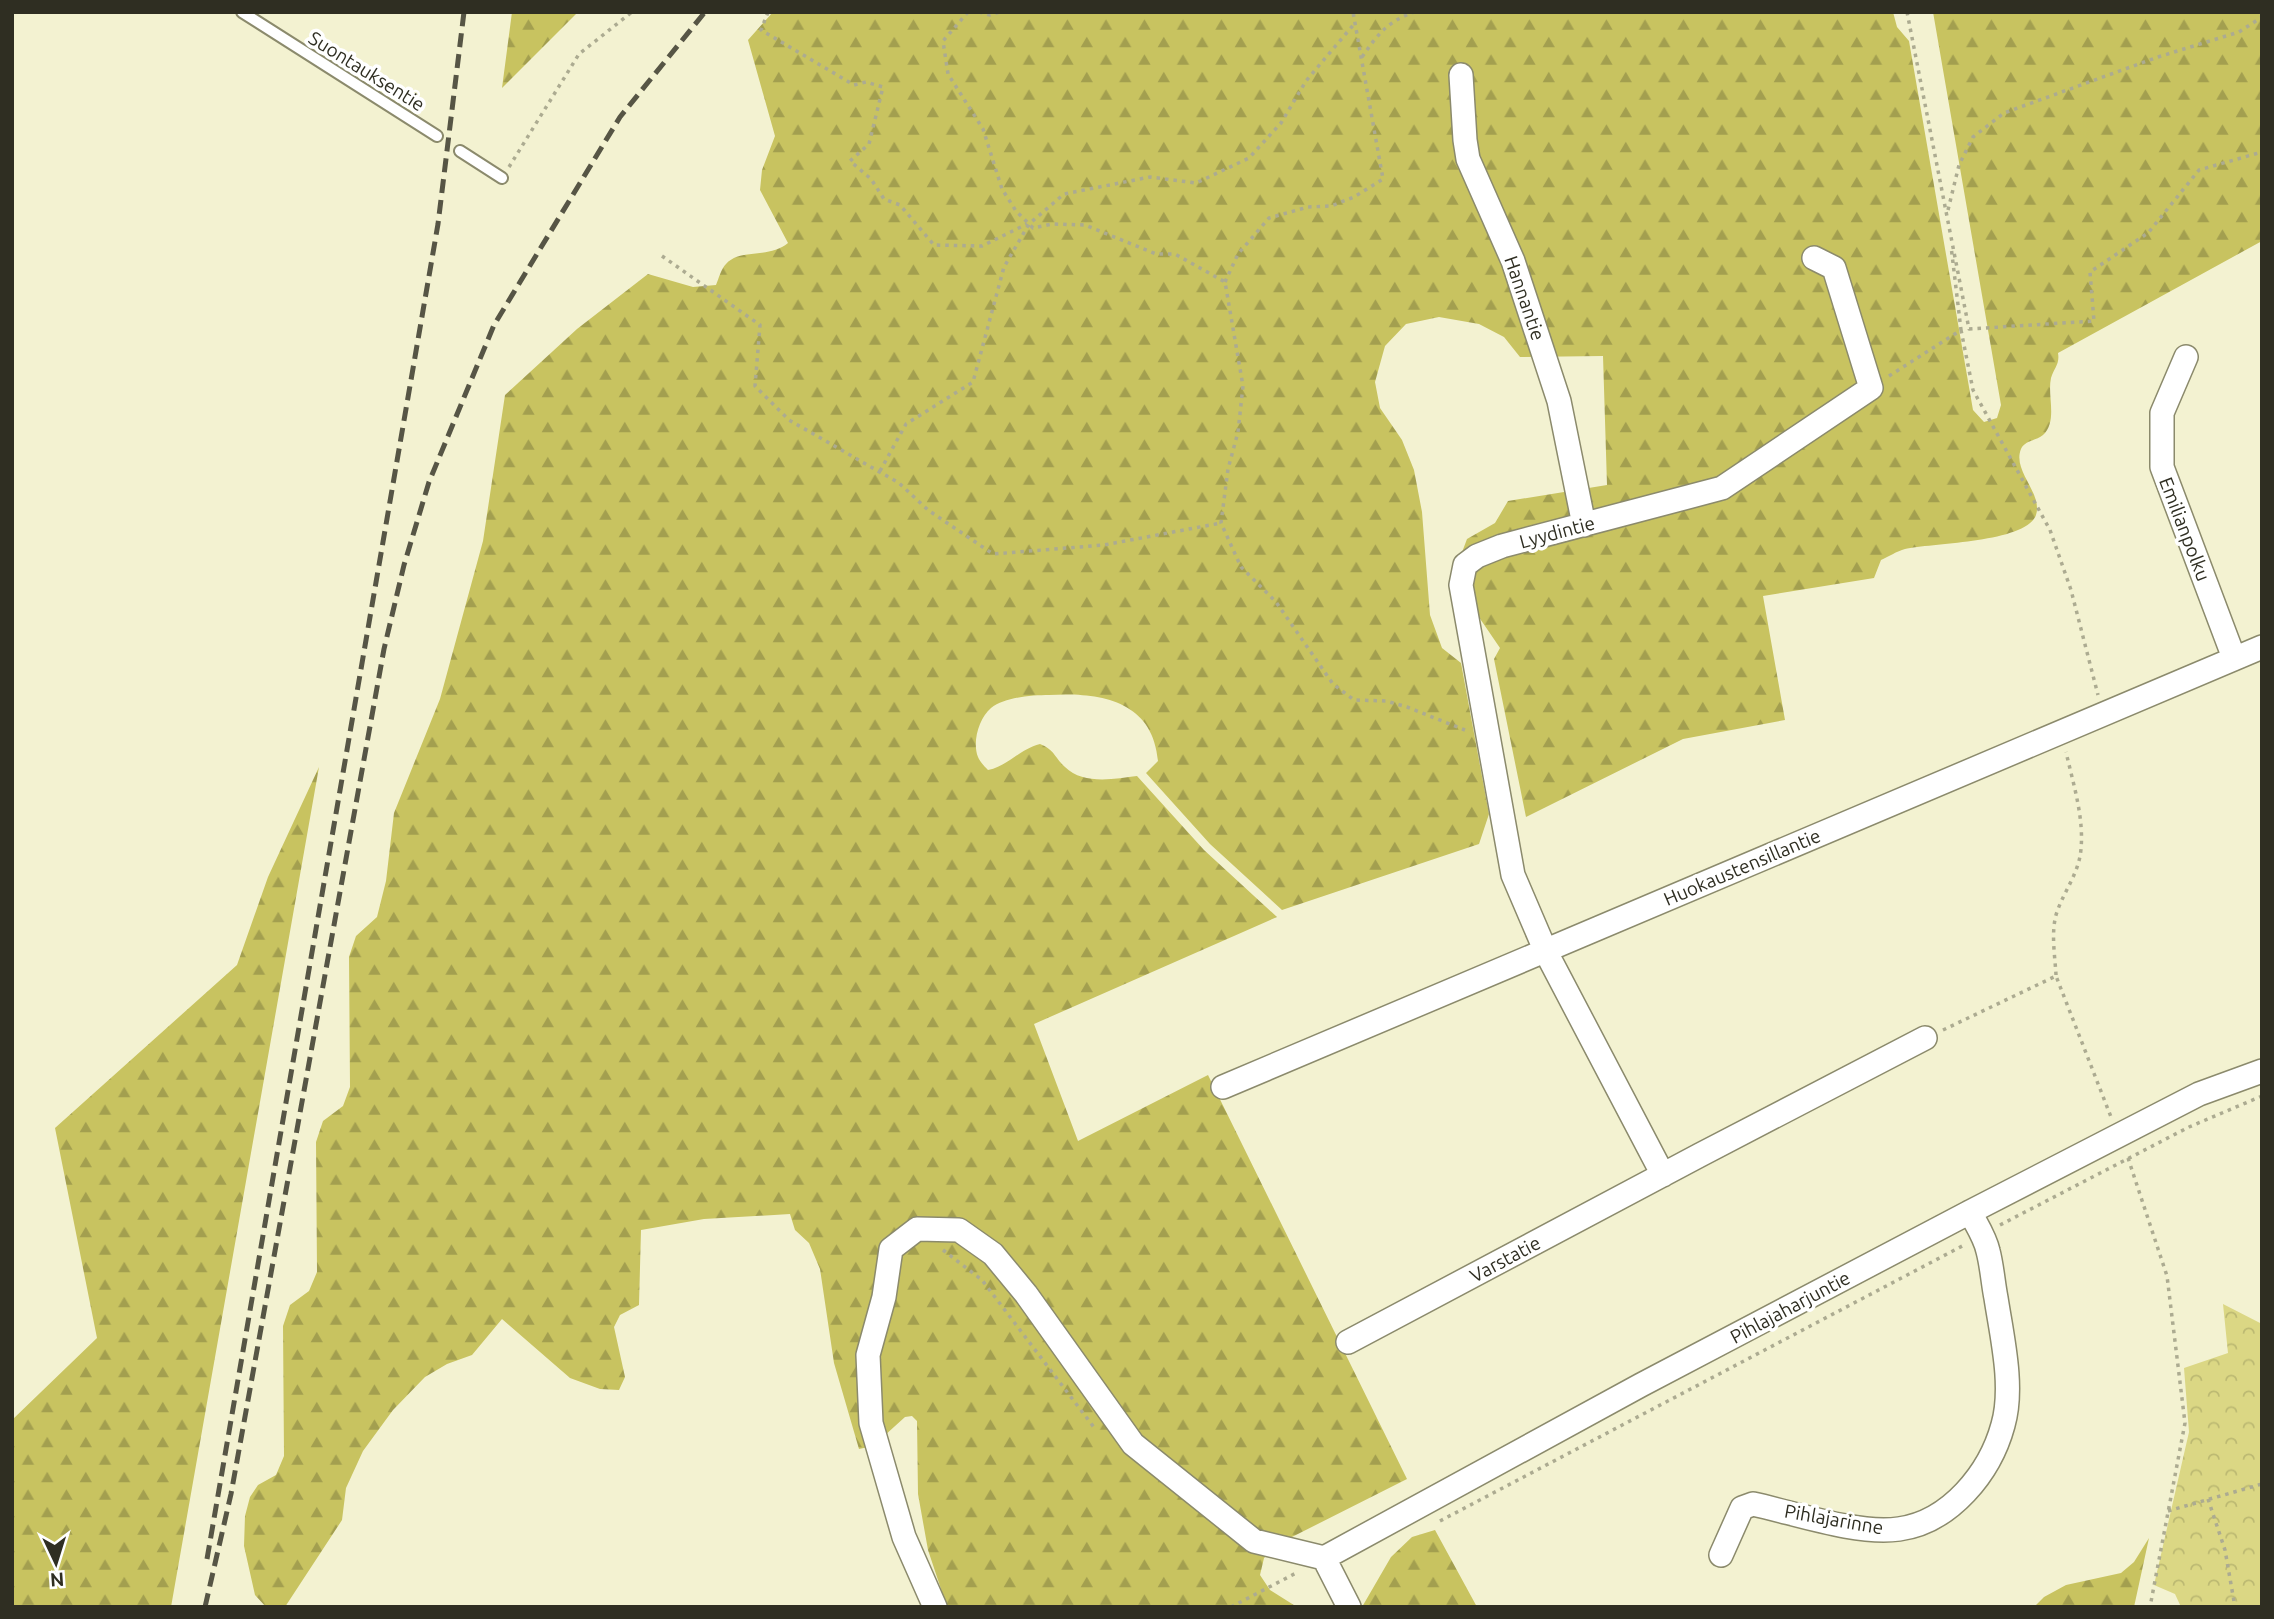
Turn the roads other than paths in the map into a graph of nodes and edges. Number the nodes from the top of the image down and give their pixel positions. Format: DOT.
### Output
graph roads {
  1 [pos="242,12"];
  2 [pos="1461,75"];
  3 [pos="437,136"];
  4 [pos="460,151"];
  5 [pos="502,178"];
  6 [pos="1814,258"];
  7 [pos="2186,357"];
  8 [pos="1584,525"];
  9 [pos="2262,647"];
  10 [pos="2234,659"];
  11 [pos="1546,952"];
  12 [pos="1925,1038"];
  13 [pos="2262,1071"];
  14 [pos="1223,1087"];
  15 [pos="1663,1175"];
  16 [pos="1970,1212"];
  17 [pos="1348,1342"];
  18 [pos="1721,1555"];
  19 [pos="1324,1558"];
  20 [pos="935,1607"];
  21 [pos="1349,1607"];
  1 -- 3 [label="lane, Suontauksentie"];
  2 -- 8 [label="street, Hannantie"];
  4 -- 5 [label="lane"];
  6 -- 8 [label="street, Lyydintie"];
  7 -- 10 [label="street, Emilianpolku"];
  8 -- 11 [label="street, Lyydintie"];
  9 -- 10 [label="street, Huokaustensillantie"];
  10 -- 11 [label="street, Huokaustensillantie"];
  11 -- 14 [label="street, Huokaustensillantie"];
  11 -- 15 [label="street"];
  12 -- 15 [label="street, Varstatie"];
  13 -- 16 [label="street, Pihlajaharjuntie"];
  15 -- 17 [label="street, Varstatie"];
  16 -- 18 [label="street, Pihlajarinne"];
  16 -- 19 [label="street, Pihlajaharjuntie"];
  19 -- 20 [label="street"];
  19 -- 21 [label="street"];
}
